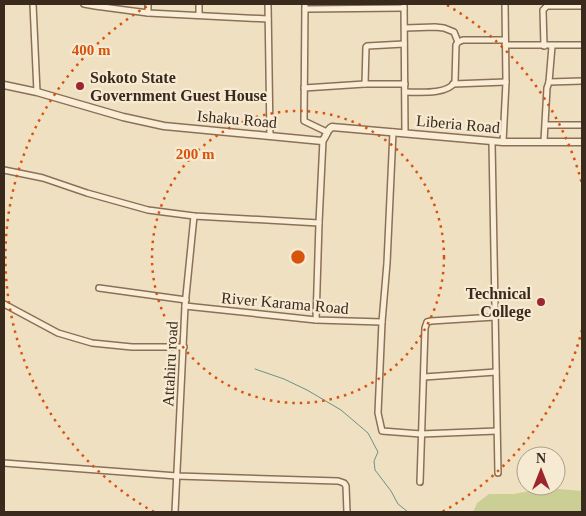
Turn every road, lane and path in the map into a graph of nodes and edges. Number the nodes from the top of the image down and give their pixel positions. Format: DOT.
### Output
graph roads {
  1 [pos="34,4"];
  2 [pos="84,4"];
  3 [pos="148,4"];
  4 [pos="199,4"];
  5 [pos="268,4"];
  6 [pos="505,4"];
  7 [pos="305,6"];
  8 [pos="345,6"];
  9 [pos="404,6"];
  10 [pos="582,6"];
  11 [pos="122,7"];
  12 [pos="148,13"];
  13 [pos="199,15"];
  14 [pos="268,19"];
  15 [pos="405,28"];
  16 [pos="458,42"];
  17 [pos="505,42"];
  18 [pos="404,44"];
  19 [pos="582,45"];
  20 [pos="544,46"];
  21 [pos="552,46"];
  22 [pos="582,81"];
  23 [pos="506,82"];
  24 [pos="549,82"];
  25 [pos="365,84"];
  26 [pos="405,84"];
  27 [pos="453,84"];
  28 [pos="4,85"];
  29 [pos="304,88"];
  30 [pos="36,92"];
  31 [pos="405,92"];
  32 [pos="546,125"];
  33 [pos="582,125"];
  34 [pos="329,129"];
  35 [pos="393,132"];
  36 [pos="406,133"];
  37 [pos="270,136"];
  38 [pos="323,140"];
  39 [pos="544,141"];
  40 [pos="492,142"];
  41 [pos="503,142"];
  42 [pos="582,142"];
  43 [pos="4,170"];
  44 [pos="194,216"];
  45 [pos="319,223"];
  46 [pos="99,288"];
  47 [pos="186,300"];
  48 [pos="4,304"];
  49 [pos="186,306"];
  50 [pos="495,317"];
  51 [pos="316,320"];
  52 [pos="382,322"];
  53 [pos="184,347"];
  54 [pos="496,372"];
  55 [pos="424,376"];
  56 [pos="497,431"];
  57 [pos="421,434"];
  58 [pos="4,464"];
  59 [pos="498,473"];
  60 [pos="177,476"];
  61 [pos="420,482"];
  62 [pos="175,512"];
  63 [pos="348,512"];
  1 -- 30 [label="street"];
  2 -- 11 [label="street"];
  3 -- 12 [label="street"];
  4 -- 13 [label="street"];
  5 -- 14 [label="street"];
  6 -- 17 [label="street"];
  7 -- 8 [label="street"];
  7 -- 29 [label="street"];
  8 -- 9 [label="street"];
  9 -- 15 [label="street"];
  10 -- 20 [label="street"];
  11 -- 12 [label="street"];
  12 -- 13 [label="street"];
  13 -- 14 [label="street"];
  14 -- 37 [label="street"];
  15 -- 16 [label="street"];
  15 -- 18 [label="street"];
  16 -- 17 [label="street"];
  16 -- 27 [label="street"];
  17 -- 20 [label="street"];
  17 -- 23 [label="street"];
  18 -- 25 [label="street"];
  18 -- 26 [label="street"];
  19 -- 21 [label="street"];
  20 -- 21 [label="street"];
  21 -- 24 [label="street"];
  22 -- 24 [label="street"];
  23 -- 27 [label="street"];
  23 -- 41 [label="street"];
  24 -- 32 [label="street"];
  25 -- 26 [label="street"];
  25 -- 29 [label="street"];
  26 -- 31 [label="street"];
  27 -- 31 [label="street"];
  28 -- 30 [label="street, Ishaku Road"];
  29 -- 34 [label="street"];
  30 -- 37 [label="street, Ishaku Road"];
  31 -- 36 [label="street"];
  32 -- 33 [label="street"];
  32 -- 39 [label="street"];
  34 -- 35 [label="street, Liberia Road"];
  34 -- 38 [label="street"];
  35 -- 36 [label="street, Liberia Road"];
  35 -- 52 [label="street"];
  36 -- 40 [label="street, Liberia Road"];
  37 -- 38 [label="street, Ishaku Road"];
  38 -- 45 [label="street"];
  39 -- 41 [label="street, Liberia Road"];
  39 -- 42 [label="street, Liberia Road"];
  40 -- 41 [label="street, Liberia Road"];
  40 -- 50 [label="street"];
  43 -- 44 [label="street"];
  44 -- 45 [label="street"];
  44 -- 47 [label="street, Attahiru road"];
  45 -- 51 [label="street"];
  46 -- 47 [label="street"];
  47 -- 49 [label="street, Attahiru road"];
  48 -- 53 [label="street"];
  49 -- 51 [label="street, River Karama Road"];
  49 -- 53 [label="street, Attahiru road"];
  50 -- 54 [label="street"];
  50 -- 55 [label="street"];
  51 -- 52 [label="street, River Karama Road"];
  52 -- 57 [label="street"];
  53 -- 60 [label="street, Attahiru road"];
  54 -- 55 [label="street"];
  54 -- 56 [label="street"];
  55 -- 57 [label="street"];
  56 -- 57 [label="street"];
  56 -- 59 [label="street"];
  57 -- 61 [label="street"];
  58 -- 60 [label="street"];
  60 -- 62 [label="street, Attahiru road"];
  60 -- 63 [label="street"];
}
